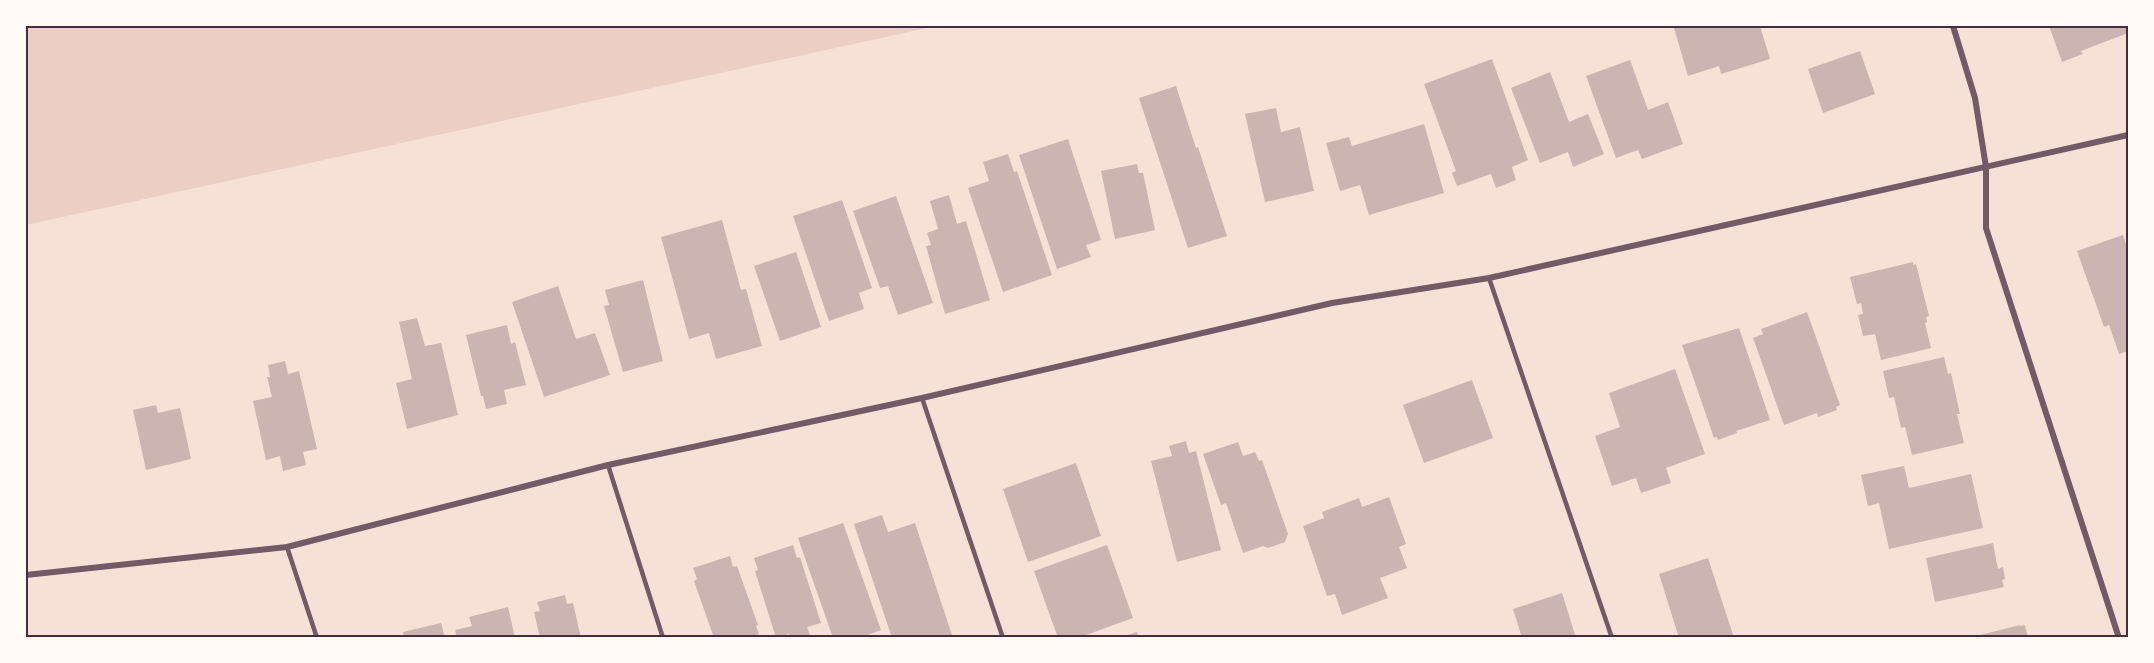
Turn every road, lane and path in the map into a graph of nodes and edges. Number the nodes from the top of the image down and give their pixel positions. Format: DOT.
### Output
graph roads {
  1 [pos="1953,26"];
  2 [pos="2128,135"];
  3 [pos="1986,167"];
  4 [pos="1488,278"];
  5 [pos="922,398"];
  6 [pos="608,465"];
  7 [pos="287,547"];
  8 [pos="26,575"];
  9 [pos="317,638"];
  10 [pos="663,638"];
  11 [pos="1003,638"];
  12 [pos="1612,638"];
  13 [pos="2119,638"];
  1 -- 3 [label="street"];
  2 -- 3 [label="street"];
  3 -- 4 [label="street"];
  3 -- 13 [label="street"];
  4 -- 5 [label="street"];
  4 -- 12 [label="lane"];
  5 -- 6 [label="street"];
  5 -- 11 [label="lane"];
  6 -- 7 [label="street"];
  6 -- 10 [label="lane"];
  7 -- 8 [label="street"];
  7 -- 9 [label="lane"];
}
